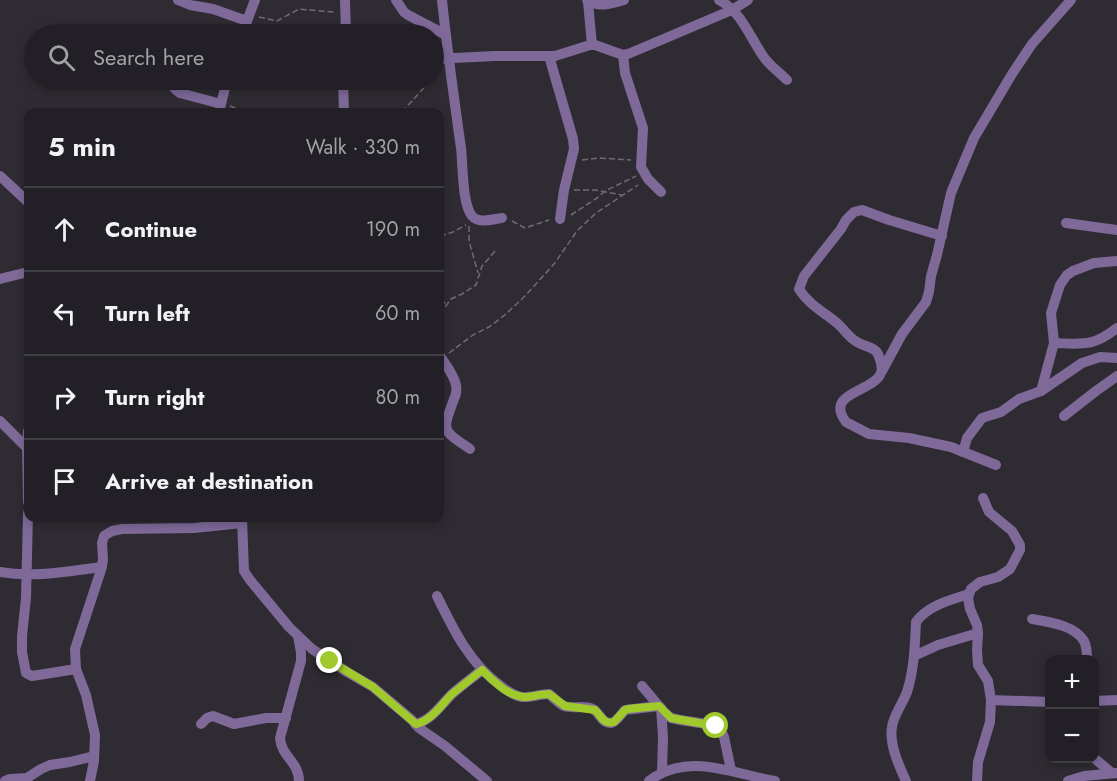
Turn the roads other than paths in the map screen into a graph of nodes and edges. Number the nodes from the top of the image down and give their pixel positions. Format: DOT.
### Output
graph roads {
  1 [pos="178,0"];
  2 [pos="254,0"];
  3 [pos="345,0"];
  4 [pos="396,0"];
  5 [pos="442,0"];
  6 [pos="624,0"];
  7 [pos="719,0"];
  8 [pos="748,0"];
  9 [pos="1071,0"];
  10 [pos="587,1"];
  11 [pos="732,10"];
  12 [pos="248,18"];
  13 [pos="246,24"];
  14 [pos="346,24"];
  15 [pos="424,24"];
  16 [pos="446,36"];
  17 [pos="592,45"];
  18 [pos="623,55"];
  19 [pos="549,56"];
  20 [pos="444,58"];
  21 [pos="449,58"];
  22 [pos="787,80"];
  23 [pos="176,90"];
  24 [pos="224,90"];
  25 [pos="343,90"];
  26 [pos="220,108"];
  27 [pos="344,108"];
  28 [pos="0,177"];
  29 [pos="661,192"];
  30 [pos="24,198"];
  31 [pos="502,218"];
  32 [pos="560,219"];
  33 [pos="1066,223"];
  34 [pos="1117,230"];
  35 [pos="942,236"];
  36 [pos="1117,261"];
  37 [pos="24,273"];
  38 [pos="0,279"];
  39 [pos="1117,328"];
  40 [pos="1054,343"];
  41 [pos="1117,358"];
  42 [pos="444,363"];
  43 [pos="882,372"];
  44 [pos="1117,376"];
  45 [pos="1041,391"];
  46 [pos="1064,416"];
  47 [pos="0,421"];
  48 [pos="24,445"];
  49 [pos="470,449"];
  50 [pos="963,452"];
  51 [pos="996,465"];
  52 [pos="983,498"];
  53 [pos="28,522"];
  54 [pos="230,522"];
  55 [pos="242,522"];
  56 [pos="154,523"];
  57 [pos="102,567"];
  58 [pos="0,572"];
  59 [pos="27,575"];
  60 [pos="969,594"];
  61 [pos="437,596"];
  62 [pos="1032,619"];
  63 [pos="978,633"];
  64 [pos="298,636"];
  65 [pos="1086,655"];
  66 [pos="915,656"];
  67 [pos="76,669"];
  68 [pos="482,670"];
  69 [pos="642,686"];
  70 [pos="991,700"];
  71 [pos="1117,700"];
  72 [pos="1099,701"];
  73 [pos="1045,702"];
  74 [pos="660,707"];
  75 [pos="286,718"];
  76 [pos="680,720"];
  77 [pos="201,724"];
  78 [pos="416,724"];
  79 [pos="663,737"];
  80 [pos="94,756"];
  81 [pos="1099,761"];
  82 [pos="731,770"];
  83 [pos="662,772"];
  84 [pos="1115,773"];
  85 [pos="5,781"];
  86 [pos="90,781"];
  87 [pos="299,781"];
  88 [pos="487,781"];
  89 [pos="649,781"];
  90 [pos="775,781"];
  91 [pos="906,781"];
  92 [pos="976,781"];
  93 [pos="1068,781"];
  1 -- 12 [label="street"];
  2 -- 12 [label="street"];
  3 -- 14 [label="street"];
  4 -- 15 [label="street"];
  5 -- 16 [label="street"];
  6 -- 10 [label="street"];
  7 -- 11 [label="street"];
  8 -- 11 [label="street"];
  9 -- 35 [label="street"];
  10 -- 17 [label="street"];
  11 -- 18 [label="street"];
  11 -- 22 [label="street"];
  12 -- 13 [label="street"];
  16 -- 21 [label="street"];
  17 -- 18 [label="street"];
  17 -- 19 [label="street"];
  18 -- 29 [label="street"];
  19 -- 21 [label="street"];
  19 -- 32 [label="street"];
  20 -- 21 [label="street"];
  21 -- 31 [label="street"];
  23 -- 26 [label="street"];
  24 -- 26 [label="street"];
  25 -- 27 [label="street"];
  28 -- 30 [label="street"];
  33 -- 34 [label="street"];
  35 -- 43 [label="street"];
  35 -- 43 [label="street"];
  36 -- 40 [label="street"];
  37 -- 38 [label="street"];
  39 -- 40 [label="street"];
  40 -- 45 [label="street"];
  41 -- 45 [label="street"];
  42 -- 49 [label="street"];
  43 -- 50 [label="street"];
  44 -- 46 [label="street"];
  45 -- 50 [label="street"];
  47 -- 48 [label="street"];
  50 -- 51 [label="street"];
  52 -- 60 [label="street"];
  53 -- 59 [label="street"];
  54 -- 56 [label="street"];
  55 -- 64 [label="street"];
  56 -- 57 [label="street"];
  57 -- 59 [label="street"];
  57 -- 67 [label="street"];
  58 -- 59 [label="street"];
  59 -- 67 [label="street"];
  60 -- 63 [label="street"];
  60 -- 66 [label="street"];
  61 -- 68 [label="street"];
  62 -- 65 [label="street"];
  63 -- 66 [label="street"];
  63 -- 70 [label="street"];
  64 -- 75 [label="street"];
  64 -- 78 [label="street"];
  66 -- 91 [label="street"];
  67 -- 80 [label="street"];
  68 -- 74 [label="street"];
  68 -- 78 [label="street"];
  69 -- 74 [label="street"];
  70 -- 73 [label="street"];
  70 -- 92 [label="street"];
  71 -- 72 [label="street"];
  74 -- 76 [label="street"];
  74 -- 79 [label="street"];
  75 -- 77 [label="street"];
  75 -- 87 [label="street"];
  76 -- 79 [label="street"];
  76 -- 82 [label="street"];
  78 -- 88 [label="street"];
  79 -- 83 [label="street"];
  80 -- 85 [label="street"];
  80 -- 86 [label="street"];
  81 -- 84 [label="street"];
  82 -- 83 [label="street"];
  82 -- 90 [label="street"];
  83 -- 89 [label="street"];
  84 -- 93 [label="street"];
}
